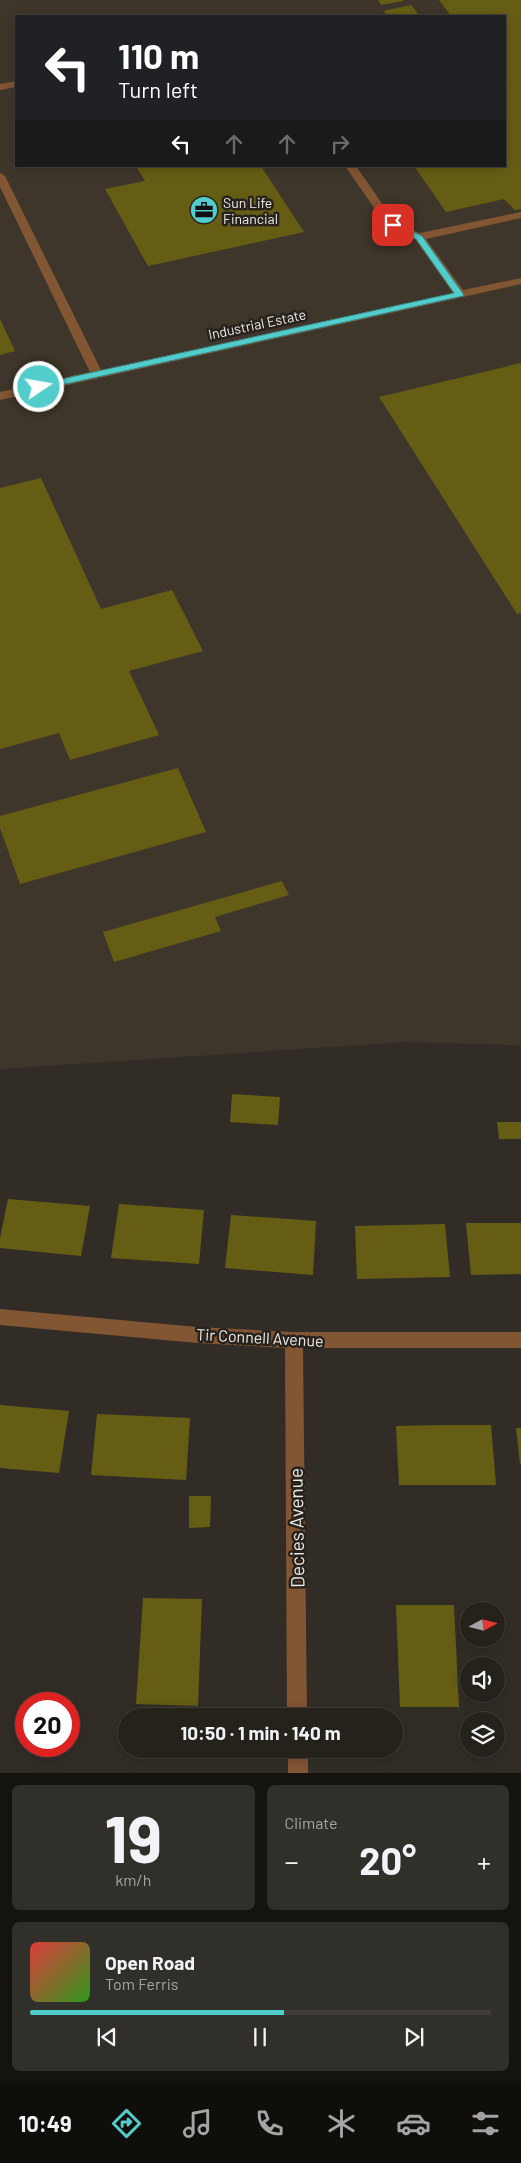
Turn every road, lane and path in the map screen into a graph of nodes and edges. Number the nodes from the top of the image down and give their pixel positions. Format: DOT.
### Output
graph roads {
  1 [pos="15,84"];
  2 [pos="0,87"];
  3 [pos="351,167"];
  4 [pos="0,176"];
  5 [pos="521,215"];
  6 [pos="419,237"];
  7 [pos="521,280"];
  8 [pos="460,295"];
  9 [pos="97,374"];
  10 [pos="0,396"];
  11 [pos="0,1317"];
  12 [pos="294,1340"];
  13 [pos="521,1340"];
  14 [pos="297,1708"];
  15 [pos="298,1758"];
  16 [pos="298,1773"];
  1 -- 2 [label="street"];
  3 -- 6 [label="street"];
  4 -- 9 [label="street"];
  5 -- 6 [label="street"];
  6 -- 8 [label="street"];
  7 -- 8 [label="street, Industrial Estate"];
  8 -- 9 [label="street, Industrial Estate"];
  9 -- 10 [label="street, Industrial Estate"];
  11 -- 12 [label="street, Tir Connell Avenue"];
  12 -- 13 [label="street, Tir Connell Avenue"];
  12 -- 14 [label="street, Decies Avenue"];
  15 -- 16 [label="street"];
}
